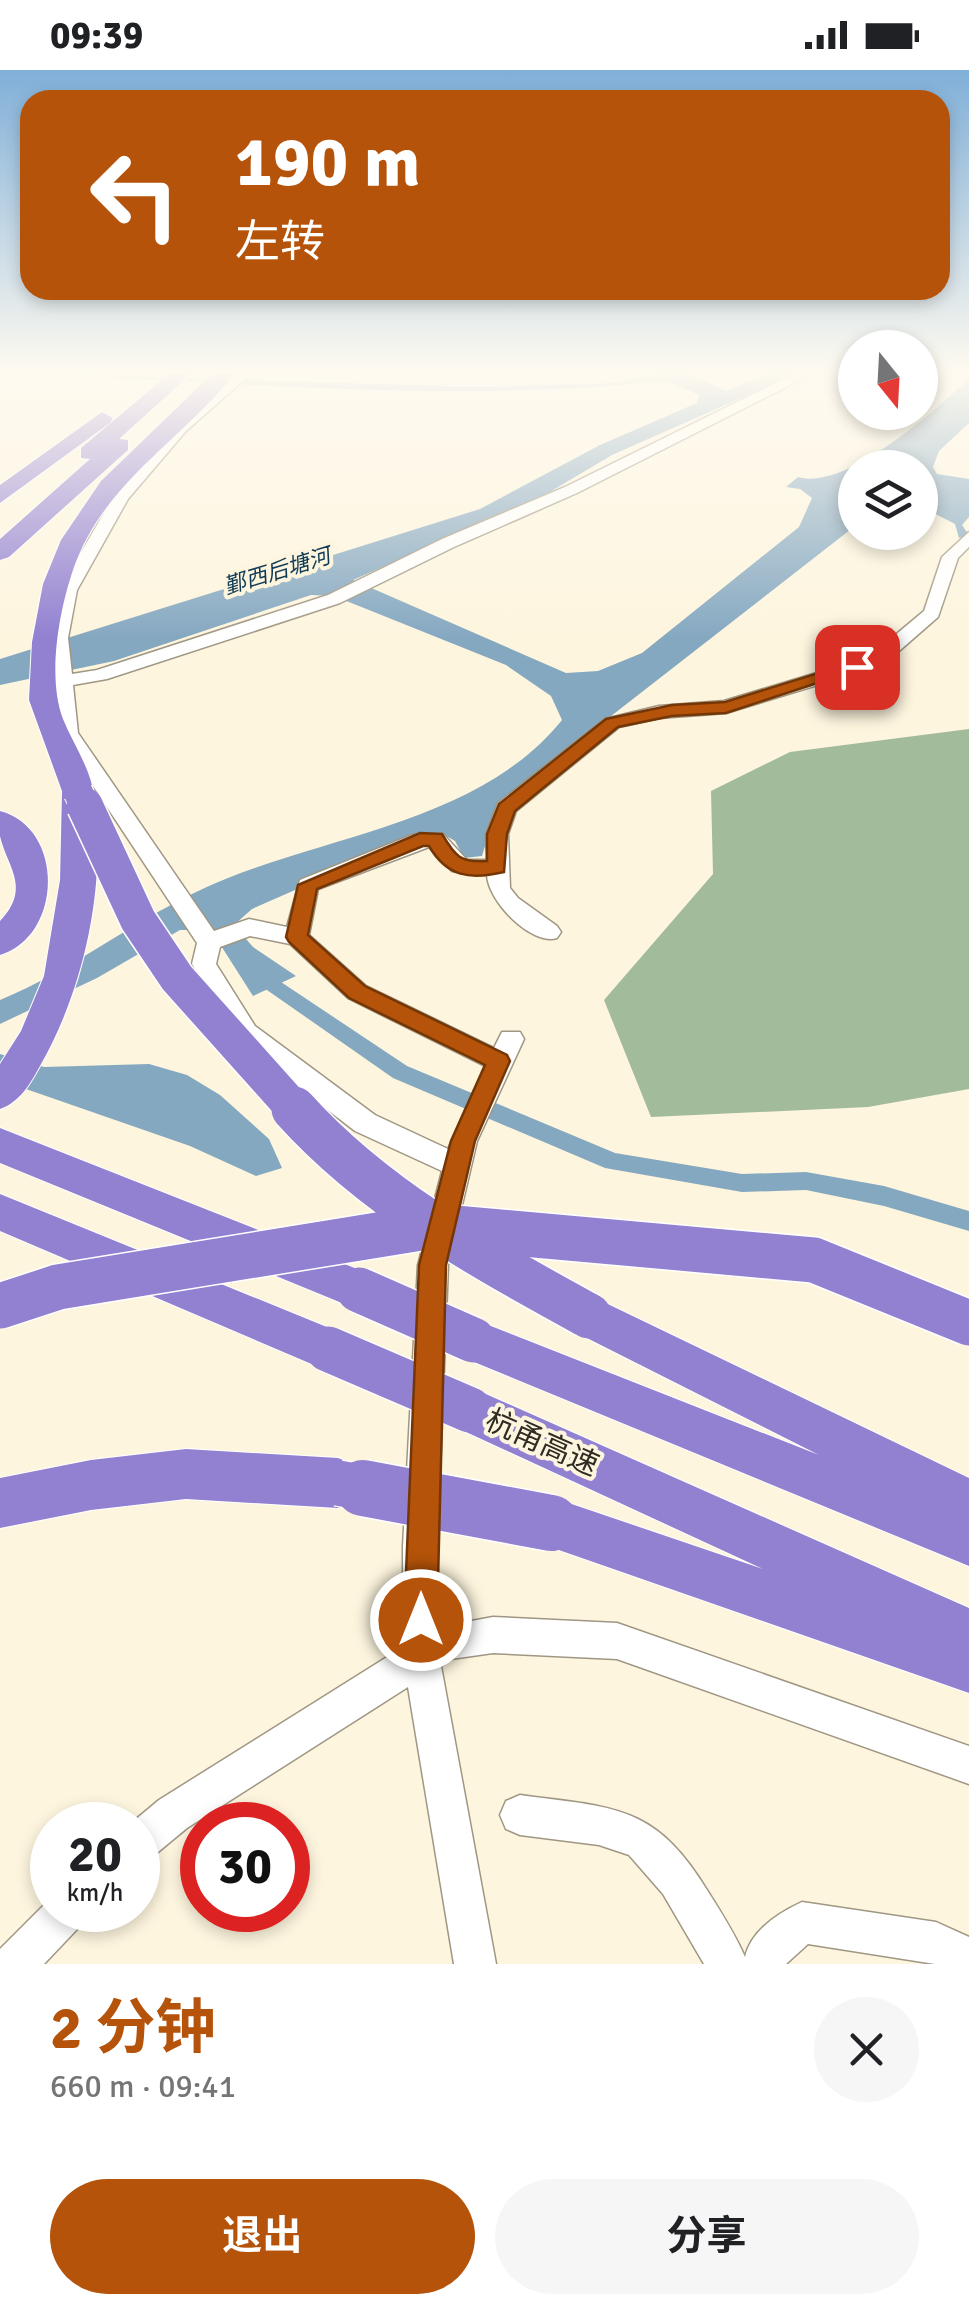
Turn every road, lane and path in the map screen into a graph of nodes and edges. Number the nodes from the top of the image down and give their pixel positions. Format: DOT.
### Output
graph roads {
  1 [pos="46,461"];
  2 [pos="95,461"];
  3 [pos="110,461"];
  4 [pos="130,461"];
  5 [pos="153,461"];
  6 [pos="623,461"];
  7 [pos="0,496"];
  8 [pos="0,530"];
  9 [pos="969,538"];
  10 [pos="0,552"];
  11 [pos="60,681"];
  12 [pos="78,792"];
  13 [pos="0,821"];
  14 [pos="497,867"];
  15 [pos="548,932"];
  16 [pos="205,937"];
  17 [pos="297,937"];
  18 [pos="0,942"];
  19 [pos="0,1094"];
  20 [pos="0,1144"];
  21 [pos="459,1153"];
  22 [pos="0,1212"];
  23 [pos="0,1306"];
  24 [pos="969,1323"];
  25 [pos="0,1503"];
  26 [pos="969,1504"];
  27 [pos="969,1540"];
  28 [pos="969,1636"];
  29 [pos="433,1650"];
  30 [pos="969,1666"];
  31 [pos="969,1766"];
  32 [pos="520,1815"];
  33 [pos="160,1825"];
  34 [pos="46,1932"];
  35 [pos="969,1958"];
  36 [pos="14,1964"];
  37 [pos="475,1964"];
  38 [pos="728,1964"];
  39 [pos="765,1964"];
  1 -- 7 [label="highway"];
  2 -- 8 [label="highway"];
  3 -- 10 [label="highway"];
  4 -- 12 [label="highway"];
  5 -- 11 [label="street"];
  6 -- 11 [label="street"];
  9 -- 14 [label="street"];
  11 -- 16 [label="street"];
  12 -- 19 [label="highway"];
  12 -- 26 [label="highway, bridge"];
  13 -- 18 [label="highway"];
  14 -- 15 [label="street"];
  14 -- 17 [label="street"];
  16 -- 17 [label="street"];
  16 -- 21 [label="street"];
  17 -- 21 [label="street"];
  20 -- 27 [label="highway, bridge"];
  21 -- 29 [label="street"];
  22 -- 28 [label="highway, 杭甬高速, bridge"];
  23 -- 24 [label="highway, bridge"];
  25 -- 30 [label="highway, bridge"];
  29 -- 31 [label="street"];
  29 -- 33 [label="street"];
  29 -- 37 [label="street"];
  32 -- 38 [label="street"];
  34 -- 36 [label="street"];
  35 -- 39 [label="street"];
}
